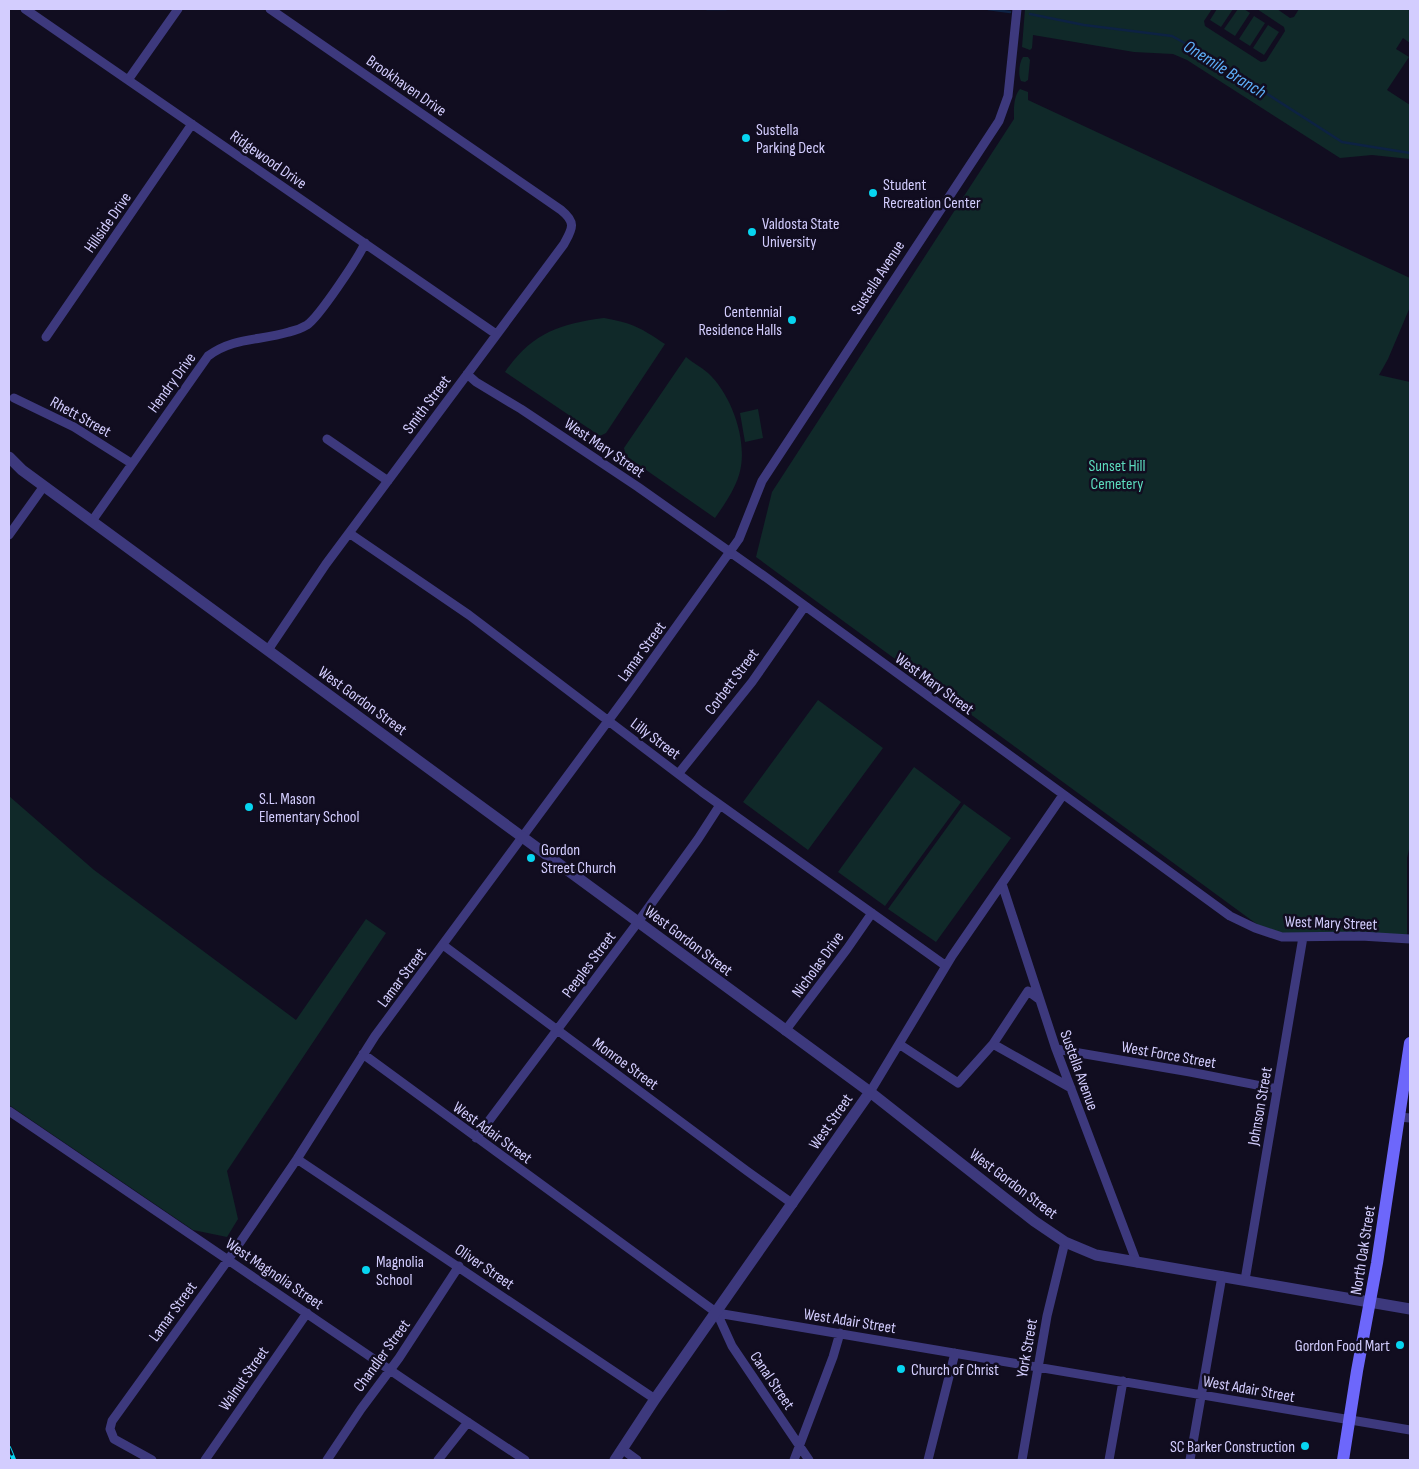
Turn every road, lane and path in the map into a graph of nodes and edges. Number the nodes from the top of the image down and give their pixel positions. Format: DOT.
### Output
graph roads {
  1 [pos="25,9"];
  2 [pos="178,9"];
  3 [pos="270,9"];
  4 [pos="1017,9"];
  5 [pos="36,12"];
  6 [pos="128,80"];
  7 [pos="192,124"];
  8 [pos="526,186"];
  9 [pos="365,243"];
  10 [pos="496,334"];
  11 [pos="46,337"];
  12 [pos="467,374"];
  13 [pos="14,398"];
  14 [pos="327,439"];
  15 [pos="9,458"];
  16 [pos="132,463"];
  17 [pos="388,481"];
  18 [pos="44,486"];
  19 [pos="92,521"];
  20 [pos="349,533"];
  21 [pos="9,535"];
  22 [pos="730,552"];
  23 [pos="805,606"];
  24 [pos="268,650"];
  25 [pos="608,720"];
  26 [pos="679,773"];
  27 [pos="1063,795"];
  28 [pos="720,805"];
  29 [pos="522,836"];
  30 [pos="1002,884"];
  31 [pos="872,914"];
  32 [pos="638,922"];
  33 [pos="1302,937"];
  34 [pos="1410,939"];
  35 [pos="443,945"];
  36 [pos="946,966"];
  37 [pos="1040,999"];
  38 [pos="557,1031"];
  39 [pos="785,1031"];
  40 [pos="1410,1043"];
  41 [pos="899,1044"];
  42 [pos="993,1044"];
  43 [pos="1056,1049"];
  44 [pos="363,1054"];
  45 [pos="1071,1088"];
  46 [pos="1277,1089"];
  47 [pos="870,1092"];
  48 [pos="9,1111"];
  49 [pos="1405,1117"];
  50 [pos="476,1138"];
  51 [pos="297,1159"];
  52 [pos="793,1204"];
  53 [pos="1065,1242"];
  54 [pos="228,1260"];
  55 [pos="1137,1263"];
  56 [pos="459,1266"];
  57 [pos="1222,1276"];
  58 [pos="1245,1280"];
  59 [pos="1370,1302"];
  60 [pos="1410,1309"];
  61 [pos="307,1313"];
  62 [pos="717,1314"];
  63 [pos="840,1333"];
  64 [pos="955,1352"];
  65 [pos="1037,1367"];
  66 [pos="390,1370"];
  67 [pos="1123,1381"];
  68 [pos="1202,1395"];
  69 [pos="655,1400"];
  70 [pos="1349,1420"];
  71 [pos="468,1422"];
  72 [pos="1410,1430"];
  73 [pos="799,1446"];
  74 [pos="622,1449"];
  75 [pos="152,1460"];
  76 [pos="205,1460"];
  77 [pos="327,1460"];
  78 [pos="438,1460"];
  79 [pos="525,1460"];
  80 [pos="615,1460"];
  81 [pos="636,1460"];
  82 [pos="794,1460"];
  83 [pos="809,1460"];
  84 [pos="928,1460"];
  85 [pos="1022,1460"];
  86 [pos="1109,1460"];
  87 [pos="1190,1460"];
  88 [pos="1343,1460"];
  1 -- 5 [label="street, Ridgewood Drive"];
  2 -- 6 [label="street"];
  3 -- 8 [label="street, Brookhaven Drive"];
  4 -- 22 [label="street, Sustella Avenue"];
  5 -- 6 [label="street, Ridgewood Drive"];
  6 -- 7 [label="street, Ridgewood Drive"];
  7 -- 9 [label="street, Ridgewood Drive"];
  7 -- 11 [label="street, Hillside Drive"];
  8 -- 10 [label="street, Smith Street"];
  9 -- 10 [label="street, Ridgewood Drive"];
  9 -- 16 [label="street, Hendry Drive"];
  10 -- 12 [label="street, Smith Street"];
  12 -- 17 [label="street, Smith Street"];
  12 -- 22 [label="street, West Mary Street"];
  13 -- 16 [label="street, Rhett Street"];
  14 -- 17 [label="street"];
  15 -- 18 [label="street, West Gordon Street"];
  16 -- 19 [label="street, Hendry Drive"];
  17 -- 20 [label="street, Smith Street"];
  18 -- 19 [label="street, West Gordon Street"];
  18 -- 21 [label="street"];
  19 -- 24 [label="street, West Gordon Street"];
  20 -- 24 [label="street, Smith Street"];
  20 -- 25 [label="street, Lilly Street"];
  22 -- 23 [label="street, West Mary Street"];
  22 -- 25 [label="street, Lamar Street"];
  23 -- 26 [label="street, Corbett Street"];
  23 -- 27 [label="street, West Mary Street"];
  24 -- 29 [label="street, West Gordon Street"];
  25 -- 26 [label="street, Lilly Street"];
  25 -- 29 [label="street, Lamar Street"];
  26 -- 28 [label="street, Lilly Street"];
  27 -- 30 [label="street, West Street"];
  27 -- 33 [label="street, West Mary Street"];
  28 -- 31 [label="street, Lilly Street"];
  28 -- 32 [label="street, Peeples Street"];
  29 -- 32 [label="street, West Gordon Street"];
  29 -- 35 [label="street, Lamar Street"];
  30 -- 36 [label="street, West Street"];
  30 -- 37 [label="street, Sustella Avenue"];
  31 -- 36 [label="street, Lilly Street"];
  31 -- 39 [label="street, Nicholas Drive"];
  32 -- 38 [label="street, Peeples Street"];
  32 -- 39 [label="street, West Gordon Street"];
  33 -- 34 [label="street, West Mary Street"];
  33 -- 46 [label="street, Johnson Street"];
  35 -- 38 [label="street, Monroe Street"];
  35 -- 44 [label="street, Lamar Street"];
  36 -- 41 [label="street, West Street"];
  37 -- 42 [label="street"];
  37 -- 43 [label="street, Sustella Avenue"];
  38 -- 50 [label="street, Peeples Street"];
  38 -- 52 [label="street, Monroe Street"];
  39 -- 47 [label="street, West Gordon Street"];
  40 -- 49 [label="main road, North Oak Street"];
  41 -- 42 [label="street"];
  41 -- 47 [label="street, West Street"];
  42 -- 45 [label="street"];
  43 -- 45 [label="street, Sustella Avenue"];
  43 -- 46 [label="street, West Force Street"];
  44 -- 50 [label="street, West Adair Street"];
  44 -- 51 [label="street, Lamar Street"];
  45 -- 55 [label="street, Sustella Avenue"];
  46 -- 58 [label="street, Johnson Street"];
  47 -- 52 [label="street, West Street"];
  47 -- 53 [label="street, West Gordon Street"];
  48 -- 54 [label="street, West Magnolia Street"];
  49 -- 59 [label="main road, North Oak Street"];
  50 -- 62 [label="street, West Adair Street"];
  51 -- 54 [label="street, Lamar Street"];
  51 -- 56 [label="street, Oliver Street"];
  52 -- 62 [label="street, West Street"];
  53 -- 55 [label="street, West Gordon Street"];
  53 -- 65 [label="street, York Street"];
  54 -- 61 [label="street, West Magnolia Street"];
  54 -- 75 [label="street, Lamar Street"];
  55 -- 57 [label="street, West Gordon Street"];
  56 -- 66 [label="street, Chandler Street"];
  56 -- 69 [label="street, Oliver Street"];
  57 -- 58 [label="street, West Gordon Street"];
  57 -- 68 [label="street"];
  58 -- 59 [label="street, West Gordon Street"];
  59 -- 60 [label="street, West Gordon Street"];
  59 -- 70 [label="main road, North Oak Street"];
  61 -- 66 [label="street, West Magnolia Street"];
  61 -- 76 [label="street, Walnut Street"];
  62 -- 63 [label="street, West Adair Street"];
  62 -- 69 [label="street, West Street"];
  62 -- 73 [label="street, Canal Street"];
  63 -- 64 [label="street, West Adair Street"];
  63 -- 73 [label="street"];
  64 -- 65 [label="street, West Adair Street"];
  64 -- 84 [label="street"];
  65 -- 67 [label="street, West Adair Street"];
  65 -- 85 [label="street, York Street"];
  66 -- 71 [label="street, West Magnolia Street"];
  66 -- 77 [label="street, Chandler Street"];
  67 -- 68 [label="street, West Adair Street"];
  67 -- 86 [label="street"];
  68 -- 70 [label="street, West Adair Street"];
  68 -- 87 [label="street"];
  69 -- 74 [label="street, West Street"];
  70 -- 72 [label="street, West Adair Street"];
  70 -- 88 [label="main road, North Oak Street"];
  71 -- 78 [label="street"];
  71 -- 79 [label="street, West Magnolia Street"];
  73 -- 82 [label="street"];
  73 -- 83 [label="street, Canal Street"];
  74 -- 80 [label="street, West Street"];
  74 -- 81 [label="street"];
}
